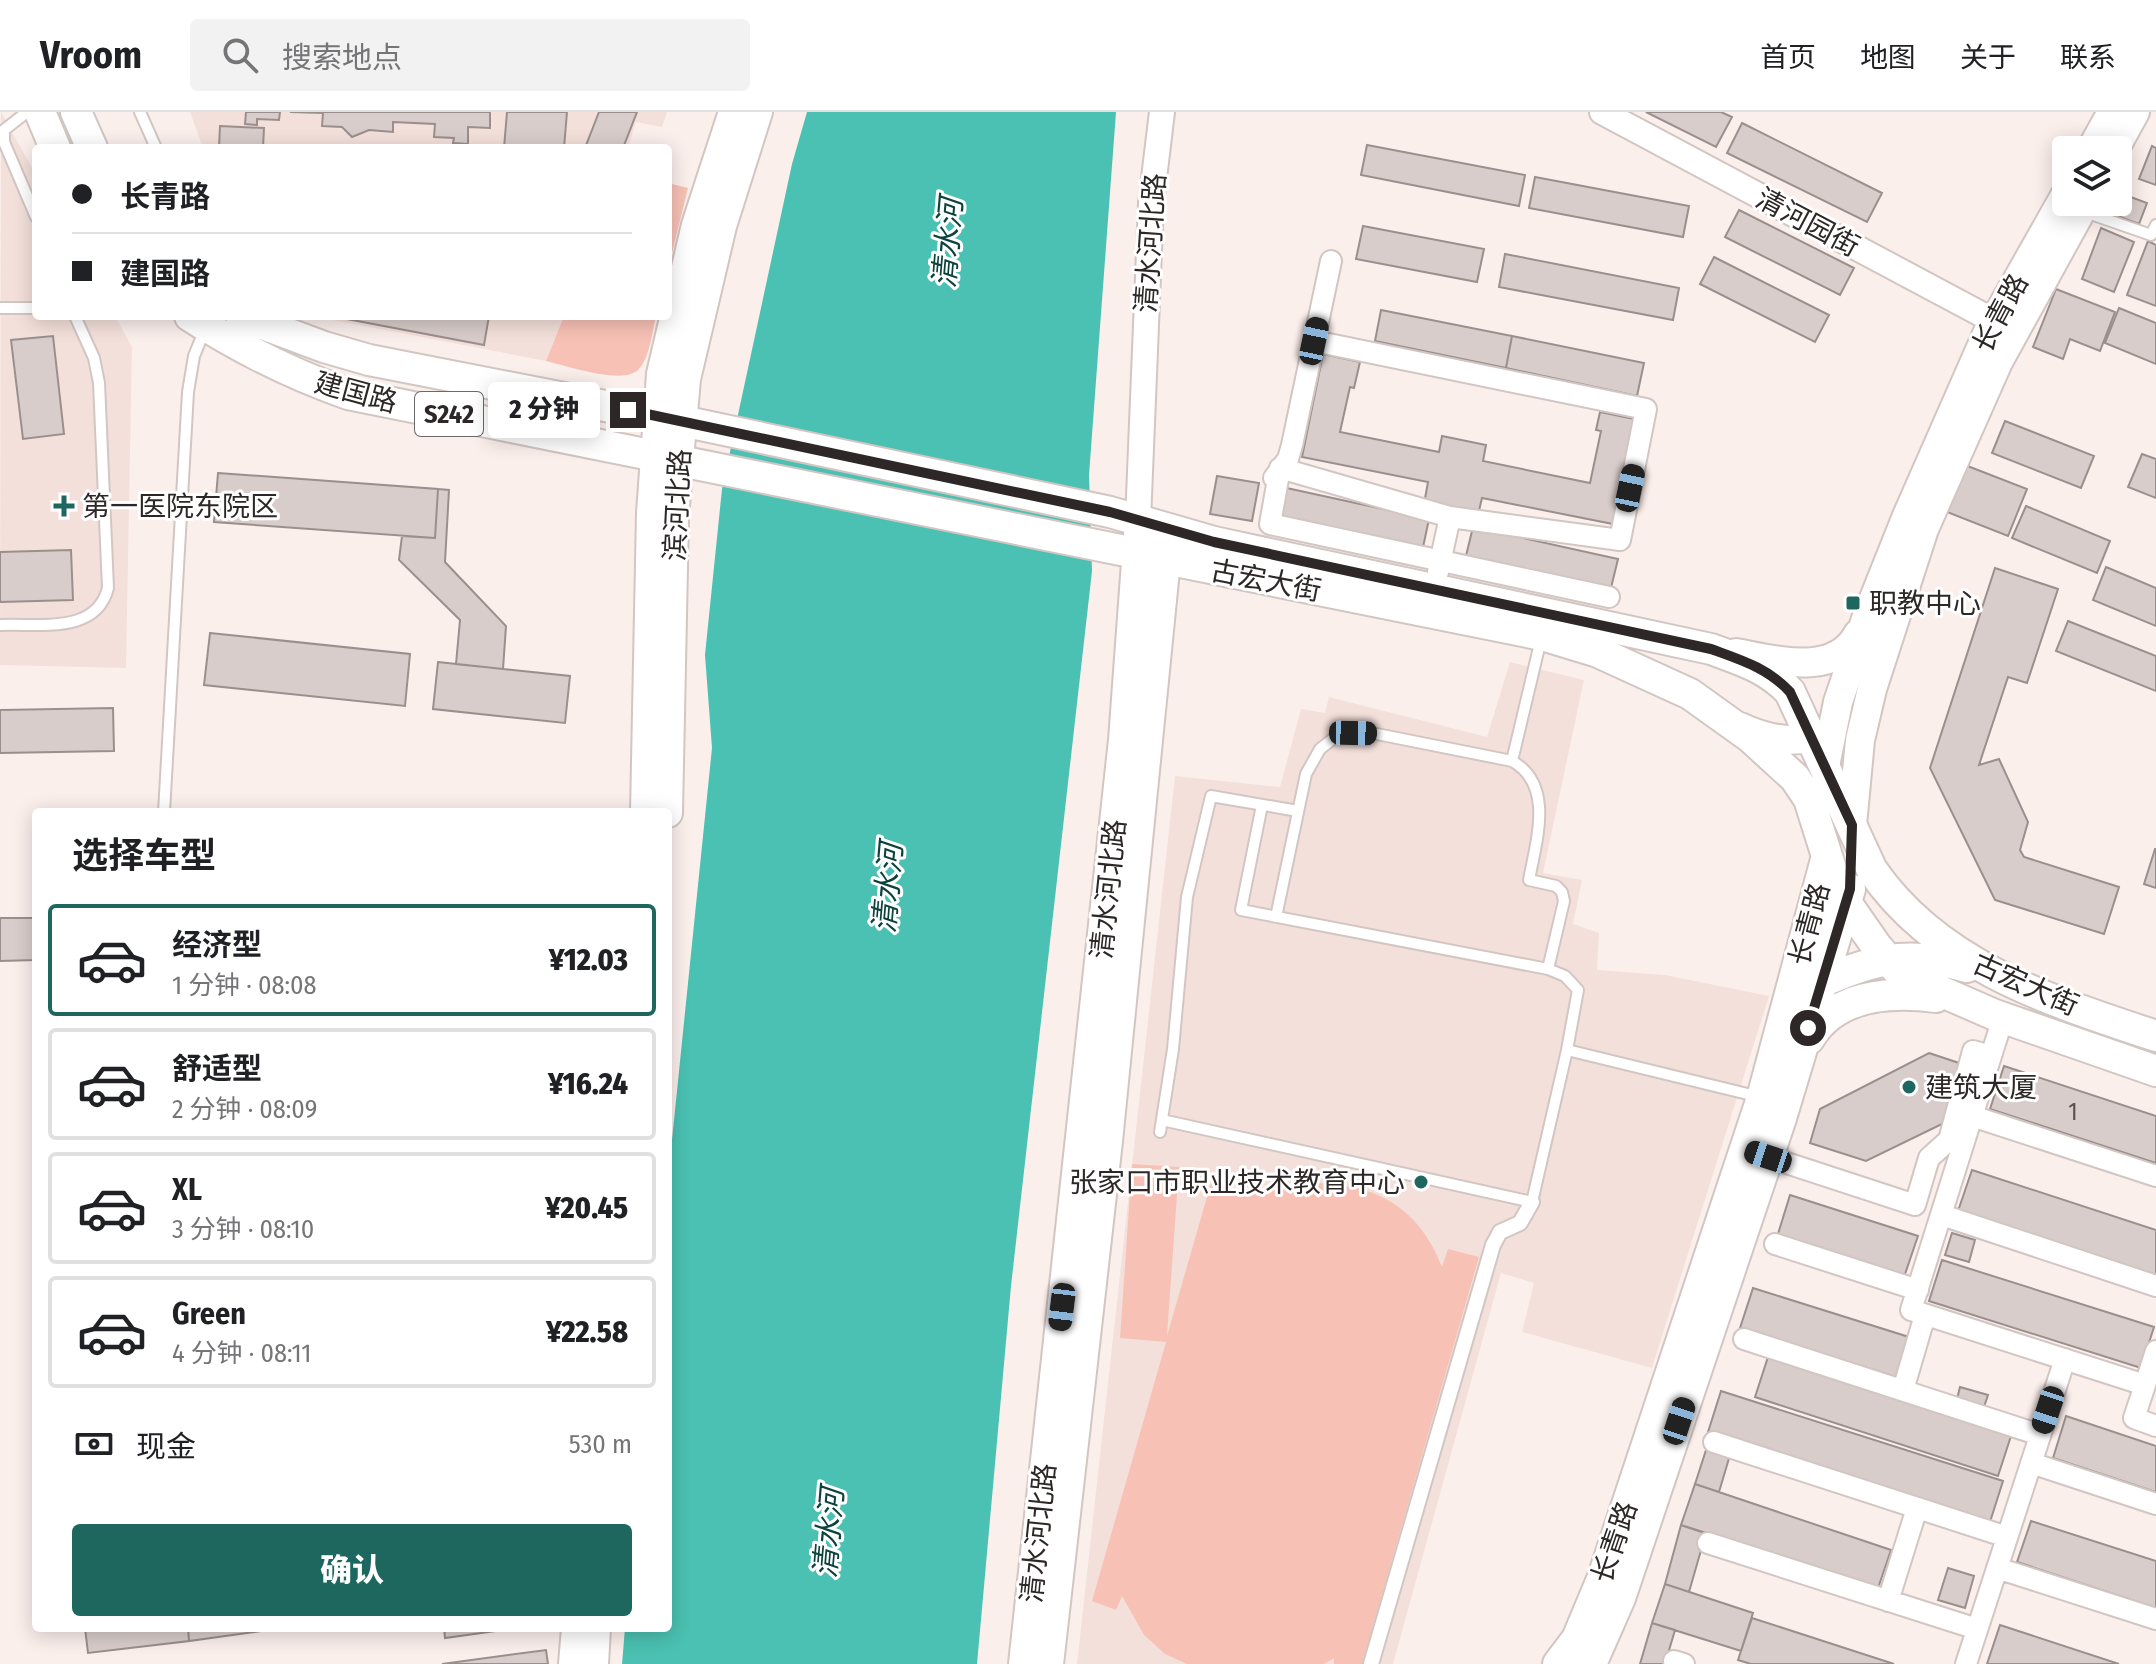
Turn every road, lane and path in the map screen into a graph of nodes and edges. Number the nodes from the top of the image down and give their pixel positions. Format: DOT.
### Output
graph roads {
  1 [pos="27,112"];
  2 [pos="40,112"];
  3 [pos="76,112"];
  4 [pos="140,112"];
  5 [pos="733,112"];
  6 [pos="758,112"];
  7 [pos="1162,112"];
  8 [pos="1602,112"];
  9 [pos="2112,112"];
  10 [pos="2135,112"];
  11 [pos="2099,136"];
  12 [pos="2122,136"];
  13 [pos="53,144"];
  14 [pos="90,144"];
  15 [pos="154,144"];
  16 [pos="32,208"];
  17 [pos="2070,216"];
  18 [pos="2109,216"];
  19 [pos="2156,225"];
  20 [pos="1331,261"];
  21 [pos="0,308"];
  22 [pos="32,308"];
  23 [pos="77,320"];
  24 [pos="252,320"];
  25 [pos="198,322"];
  26 [pos="2004,327"];
  27 [pos="1314,341"];
  28 [pos="669,418"];
  29 [pos="666,456"];
  30 [pos="1280,468"];
  31 [pos="1124,516"];
  32 [pos="1450,517"];
  33 [pos="1169,530"];
  34 [pos="1106,548"];
  35 [pos="1258,551"];
  36 [pos="1152,558"];
  37 [pos="1438,575"];
  38 [pos="1609,597"];
  39 [pos="1867,616"];
  40 [pos="0,625"];
  41 [pos="1542,635"];
  42 [pos="1711,649"];
  43 [pos="1866,714"];
  44 [pos="1728,722"];
  45 [pos="1821,737"];
  46 [pos="1512,761"];
  47 [pos="1825,766"];
  48 [pos="1262,805"];
  49 [pos="164,808"];
  50 [pos="645,808"];
  51 [pos="668,808"];
  52 [pos="1298,811"];
  53 [pos="1852,825"];
  54 [pos="1827,855"];
  55 [pos="1846,902"];
  56 [pos="1276,917"];
  57 [pos="1888,959"];
  58 [pos="1548,969"];
  59 [pos="1992,974"];
  60 [pos="1822,982"];
  61 [pos="1957,999"];
  62 [pos="2003,1018"];
  63 [pos="1781,1027"];
  64 [pos="2156,1036"];
  65 [pos="1567,1050"];
  66 [pos="1802,1051"];
  67 [pos="1991,1056"];
  68 [pos="2156,1071"];
  69 [pos="1762,1098"];
  70 [pos="1972,1116"];
  71 [pos="1162,1120"];
  72 [pos="1160,1132"];
  73 [pos="1756,1153"];
  74 [pos="2156,1176"];
  75 [pos="1532,1202"];
  76 [pos="1942,1215"];
  77 [pos="1775,1244"];
  78 [pos="2156,1286"];
  79 [pos="1918,1290"];
  80 [pos="1925,1315"];
  81 [pos="1744,1339"];
  82 [pos="2156,1351"];
  83 [pos="2065,1359"];
  84 [pos="2145,1385"];
  85 [pos="1903,1390"];
  86 [pos="2156,1426"];
  87 [pos="2040,1435"];
  88 [pos="1714,1442"];
  89 [pos="2031,1463"];
  90 [pos="2156,1504"];
  91 [pos="1917,1508"];
  92 [pos="2007,1537"];
  93 [pos="1708,1543"];
  94 [pos="1997,1568"];
  95 [pos="1888,1601"];
  96 [pos="2156,1619"];
  97 [pos="1977,1629"];
  98 [pos="576,1632"];
  99 [pos="596,1632"];
  100 [pos="573,1664"];
  101 [pos="594,1664"];
  102 [pos="1024,1664"];
  103 [pos="1048,1664"];
  104 [pos="1371,1664"];
  105 [pos="1558,1664"];
  106 [pos="1591,1664"];
  107 [pos="1966,1664"];
  1 -- 16 [label="lane"];
  2 -- 13 [label="main road"];
  3 -- 14 [label="main road"];
  4 -- 15 [label="lane"];
  5 -- 28 [label="main road, 滨河北路"];
  6 -- 28 [label="main road, 滨河北路"];
  7 -- 31 [label="street, 清水河北路"];
  8 -- 26 [label="street, 清河园街"];
  9 -- 11 [label="main road"];
  10 -- 12 [label="main road"];
  17 -- 26 [label="main road, 长青路"];
  18 -- 19 [label="lane"];
  20 -- 27 [label="street"];
  21 -- 22 [label="lane"];
  23 -- 40 [label="lane"];
  24 -- 28 [label="main road, 建国路 / S242"];
  25 -- 29 [label="main road, 建国路 / S242"];
  25 -- 49 [label="lane"];
  26 -- 39 [label="main road, 长青路"];
  26 -- 43 [label="main road, 长青路"];
  27 -- 30 [label="street"];
  27 -- 32 [label="street"];
  28 -- 29 [label="main road, 滨河北路"];
  28 -- 31 [label="main road, 建国路 / S242"];
  29 -- 34 [label="main road, 建国路 / S242"];
  29 -- 50 [label="main road, 滨河北路"];
  29 -- 51 [label="main road, 滨河北路"];
  30 -- 32 [label="street"];
  30 -- 35 [label="street"];
  30 -- 37 [label="street"];
  31 -- 33 [label="main road, 古宏大街"];
  31 -- 36 [label="main road, 清水河北路"];
  32 -- 37 [label="street"];
  33 -- 35 [label="main road, 古宏大街"];
  33 -- 36 [label="main road, 清水河北路"];
  34 -- 36 [label="main road, 古宏大街"];
  35 -- 37 [label="main road, 古宏大街"];
  36 -- 41 [label="main road, 古宏大街"];
  36 -- 102 [label="main road, 清水河北路"];
  36 -- 103 [label="main road, 清水河北路"];
  37 -- 38 [label="street"];
  37 -- 42 [label="main road, 古宏大街"];
  39 -- 42 [label="main road"];
  39 -- 45 [label="main road, 长青路"];
  41 -- 44 [label="main road, 古宏大街"];
  41 -- 46 [label="lane"];
  42 -- 45 [label="main road, 古宏大街"];
  43 -- 45 [label="main road"];
  43 -- 53 [label="main road, 长青路"];
  44 -- 45 [label="main road"];
  44 -- 54 [label="main road, 古宏大街"];
  45 -- 47 [label="main road, 古宏大街"];
  46 -- 52 [label="lane"];
  46 -- 58 [label="lane"];
  47 -- 53 [label="main road, 古宏大街"];
  47 -- 54 [label="main road, 长青路"];
  48 -- 52 [label="lane"];
  48 -- 56 [label="lane"];
  48 -- 71 [label="lane"];
  52 -- 56 [label="lane"];
  53 -- 55 [label="main road, 长青路"];
  53 -- 59 [label="main road, 古宏大街"];
  54 -- 55 [label="main road, 古宏大街"];
  54 -- 63 [label="main road, 长青路"];
  55 -- 57 [label="main road, 古宏大街"];
  55 -- 60 [label="main road, 长青路"];
  56 -- 58 [label="lane"];
  57 -- 59 [label="main road"];
  57 -- 60 [label="main road"];
  57 -- 61 [label="main road, 古宏大街"];
  58 -- 65 [label="lane"];
  59 -- 64 [label="main road, 古宏大街"];
  60 -- 63 [label="main road"];
  60 -- 66 [label="main road, 长青路"];
  61 -- 62 [label="main road, 古宏大街"];
  61 -- 66 [label="main road"];
  62 -- 67 [label="street"];
  62 -- 68 [label="main road, 古宏大街"];
  63 -- 69 [label="main road, 长青路"];
  65 -- 69 [label="lane"];
  65 -- 75 [label="lane"];
  66 -- 73 [label="main road, 长青路"];
  67 -- 70 [label="street"];
  67 -- 73 [label="street"];
  69 -- 73 [label="main road, 长青路"];
  70 -- 74 [label="street"];
  70 -- 76 [label="street"];
  71 -- 72 [label="lane"];
  71 -- 75 [label="lane"];
  73 -- 105 [label="main road, 长青路"];
  73 -- 106 [label="main road, 长青路"];
  75 -- 104 [label="street"];
  76 -- 78 [label="street"];
  76 -- 79 [label="street"];
  77 -- 79 [label="street"];
  79 -- 80 [label="street"];
  80 -- 83 [label="street"];
  80 -- 85 [label="street"];
  81 -- 85 [label="street"];
  82 -- 84 [label="street"];
  83 -- 84 [label="street"];
  83 -- 87 [label="street"];
  84 -- 86 [label="street"];
  85 -- 87 [label="street"];
  87 -- 89 [label="street"];
  88 -- 91 [label="street"];
  89 -- 90 [label="street"];
  89 -- 92 [label="street"];
  91 -- 92 [label="street"];
  91 -- 95 [label="street"];
  92 -- 94 [label="street"];
  93 -- 95 [label="street"];
  94 -- 96 [label="street"];
  94 -- 97 [label="street"];
  95 -- 97 [label="street"];
  97 -- 107 [label="street"];
  98 -- 100 [label="main road"];
  99 -- 101 [label="main road"];
}
